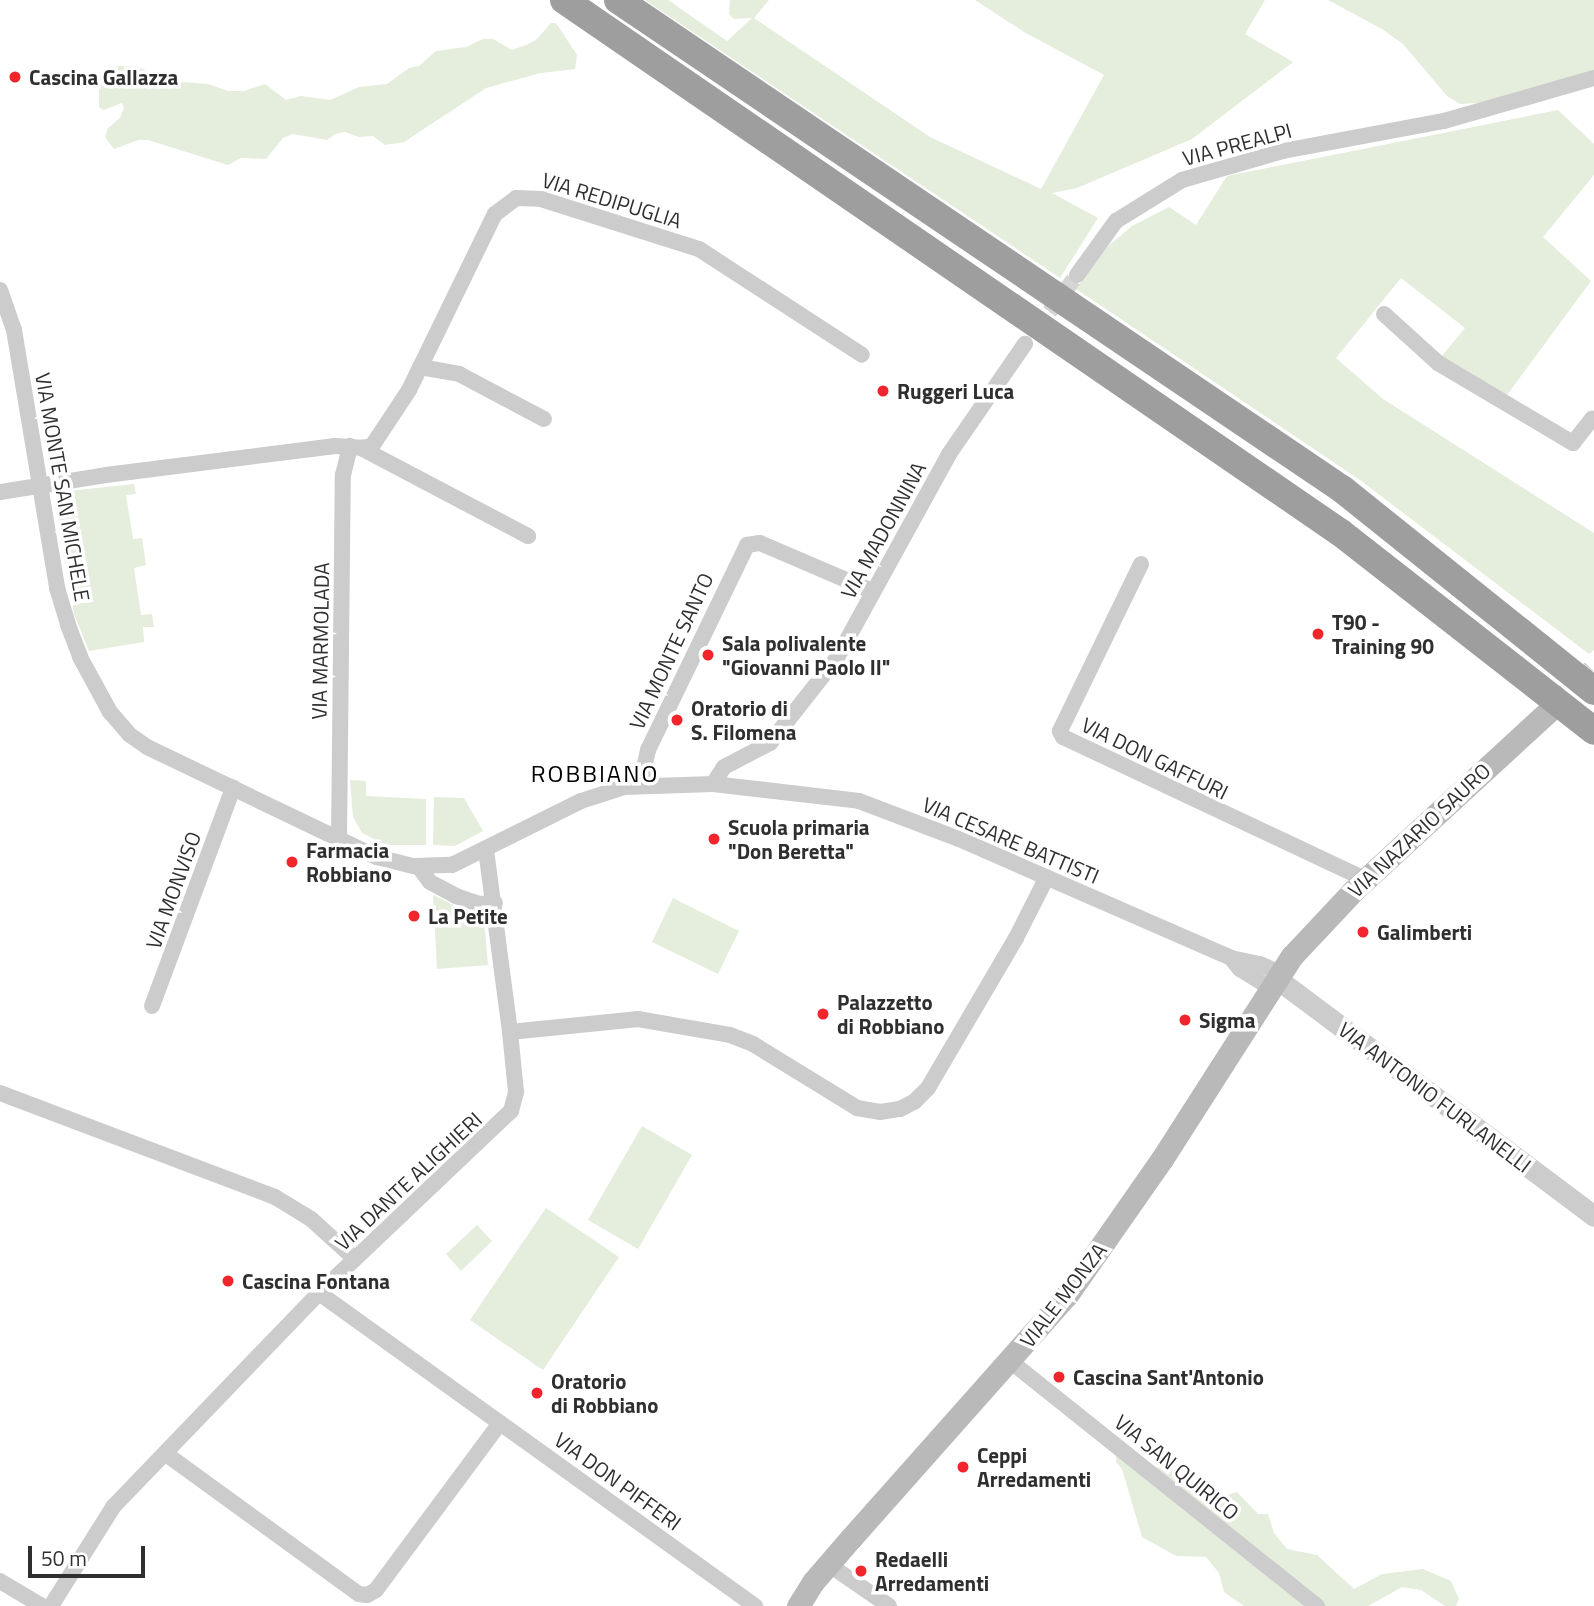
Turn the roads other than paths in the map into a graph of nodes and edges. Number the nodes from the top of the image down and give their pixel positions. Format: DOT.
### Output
graph roads {
  1 [pos="564,0"];
  2 [pos="618,0"];
  3 [pos="1594,78"];
  4 [pos="1077,275"];
  5 [pos="0,290"];
  6 [pos="1384,314"];
  7 [pos="1025,344"];
  8 [pos="862,355"];
  9 [pos="420,367"];
  10 [pos="544,419"];
  11 [pos="1594,421"];
  12 [pos="356,447"];
  13 [pos="40,485"];
  14 [pos="0,492"];
  15 [pos="528,536"];
  16 [pos="1141,564"];
  17 [pos="872,591"];
  18 [pos="1591,689"];
  19 [pos="1552,702"];
  20 [pos="1594,731"];
  21 [pos="713,784"];
  22 [pos="645,785"];
  23 [pos="233,788"];
  24 [pos="339,838"];
  25 [pos="486,850"];
  26 [pos="418,866"];
  27 [pos="1046,877"];
  28 [pos="1365,879"];
  29 [pos="495,903"];
  30 [pos="1279,974"];
  31 [pos="152,1006"];
  32 [pos="510,1032"];
  33 [pos="0,1093"];
  34 [pos="1594,1216"];
  35 [pos="355,1259"];
  36 [pos="319,1293"];
  37 [pos="1010,1361"];
  38 [pos="500,1423"];
  39 [pos="166,1454"];
  40 [pos="828,1564"];
  41 [pos="0,1581"];
  42 [pos="42,1606"];
  43 [pos="51,1606"];
  44 [pos="755,1606"];
  45 [pos="799,1606"];
  46 [pos="889,1606"];
  47 [pos="1317,1606"];
  1 -- 19 [label="highway"];
  2 -- 18 [label="highway"];
  3 -- 4 [label="street, VIA PREALPI"];
  5 -- 13 [label="street, VIA MONTE SAN MICHELE"];
  6 -- 11 [label="street"];
  7 -- 17 [label="street, VIA MADONNINA"];
  8 -- 9 [label="street, VIA REDIPUGLIA"];
  9 -- 10 [label="street"];
  9 -- 12 [label="street, VIA REDIPUGLIA"];
  12 -- 13 [label="street"];
  12 -- 15 [label="street"];
  12 -- 24 [label="street, VIA MARMOLADA"];
  13 -- 14 [label="street"];
  13 -- 23 [label="street, VIA MONTE SAN MICHELE"];
  16 -- 28 [label="street, VIA DON GAFFURI"];
  17 -- 21 [label="street, VIA MADONNINA"];
  17 -- 22 [label="street, VIA MONTE SANTO"];
  19 -- 20 [label="highway"];
  19 -- 28 [label="main road, VIA NAZARIO SAURO"];
  21 -- 22 [label="street, VIA CESARE BATTISTI"];
  21 -- 27 [label="street, VIA CESARE BATTISTI"];
  22 -- 25 [label="street, VIA MONTE SAN MICHELE"];
  23 -- 24 [label="street, VIA MONTE SAN MICHELE"];
  23 -- 31 [label="street, VIA MONVISO"];
  24 -- 26 [label="street, VIA MONTE SAN MICHELE"];
  25 -- 26 [label="street, VIA MONTE SAN MICHELE"];
  25 -- 29 [label="street, VIA DANTE ALIGHIERI"];
  26 -- 29 [label="street"];
  27 -- 30 [label="street, VIA CESARE BATTISTI"];
  27 -- 32 [label="street"];
  28 -- 30 [label="main road, VIA NAZARIO SAURO"];
  29 -- 32 [label="street, VIA DANTE ALIGHIERI"];
  30 -- 34 [label="street, VIA ANTONIO FURLANELLI"];
  30 -- 37 [label="main road, VIALE MONZA"];
  32 -- 35 [label="street, VIA DANTE ALIGHIERI"];
  33 -- 35 [label="street"];
  35 -- 36 [label="street, VIA DANTE ALIGHIERI"];
  36 -- 38 [label="street, VIA DON PIFFERI"];
  36 -- 39 [label="street, VIA DANTE ALIGHIERI"];
  37 -- 40 [label="main road, VIALE MONZA"];
  37 -- 47 [label="street, VIA SAN QUIRICO"];
  38 -- 39 [label="street"];
  38 -- 44 [label="street, VIA DON PIFFERI"];
  39 -- 43 [label="street, VIA DANTE ALIGHIERI"];
  40 -- 45 [label="main road, VIALE MONZA"];
  40 -- 46 [label="street"];
  41 -- 42 [label="street"];
}
